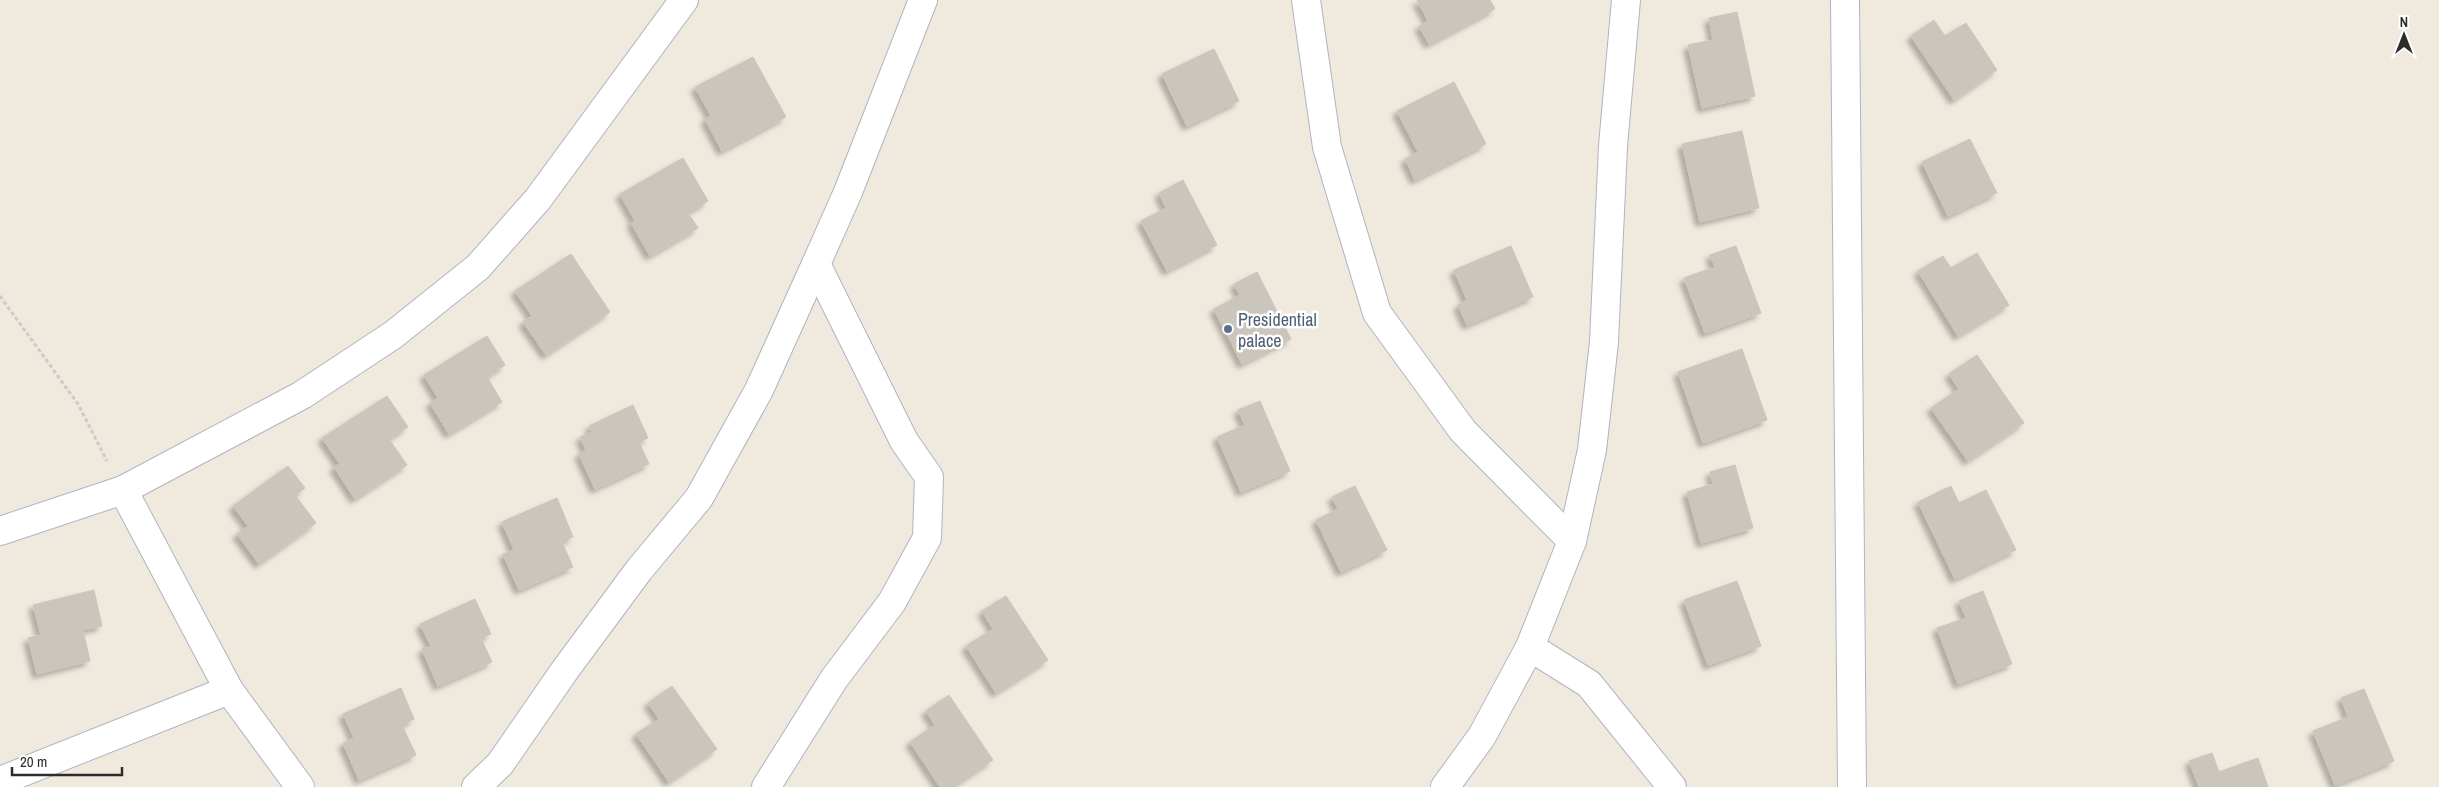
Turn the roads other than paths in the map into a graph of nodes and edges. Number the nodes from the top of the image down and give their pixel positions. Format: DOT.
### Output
graph roads {
  1 [pos="684,0"];
  2 [pos="923,0"];
  3 [pos="1306,0"];
  4 [pos="1626,0"];
  5 [pos="1845,0"];
  6 [pos="816,264"];
  7 [pos="123,490"];
  8 [pos="0,531"];
  9 [pos="1572,541"];
  10 [pos="1530,647"];
  11 [pos="229,690"];
  12 [pos="0,781"];
  13 [pos="300,787"];
  14 [pos="476,787"];
  15 [pos="766,787"];
  16 [pos="1445,787"];
  17 [pos="1672,787"];
  18 [pos="1852,787"];
  1 -- 7 [label="street"];
  2 -- 6 [label="street"];
  3 -- 9 [label="street"];
  4 -- 9 [label="street"];
  5 -- 18 [label="street"];
  6 -- 14 [label="street"];
  6 -- 15 [label="street"];
  7 -- 8 [label="street"];
  7 -- 11 [label="street"];
  9 -- 10 [label="street"];
  10 -- 16 [label="street"];
  10 -- 17 [label="street"];
  11 -- 12 [label="street"];
  11 -- 13 [label="street"];
}
